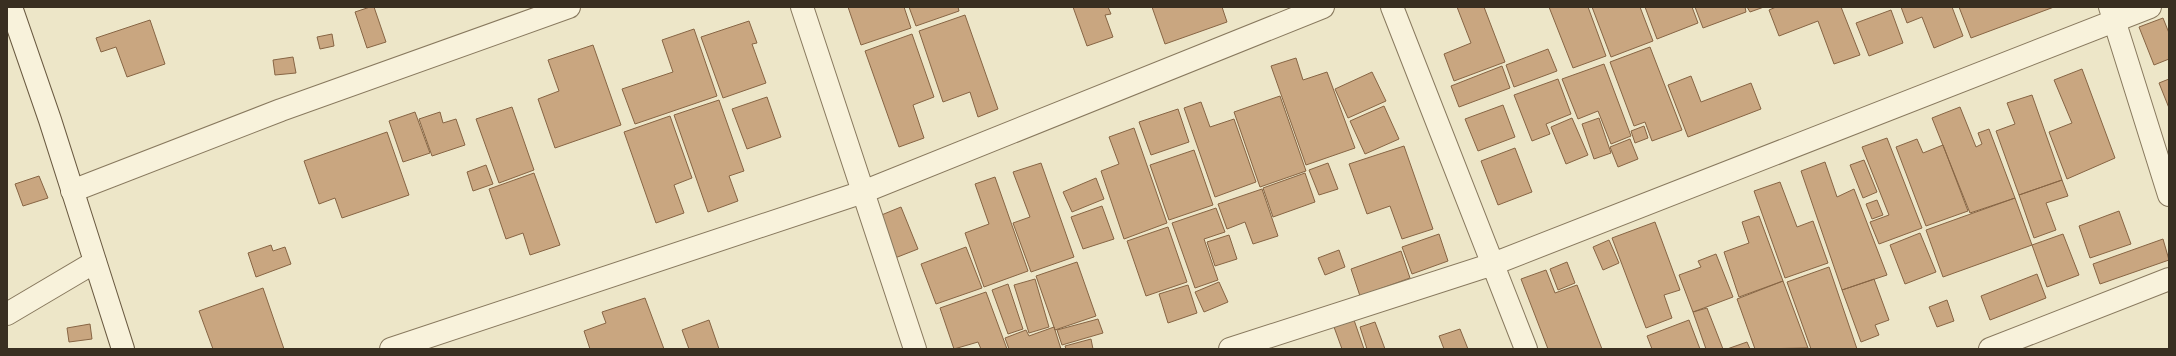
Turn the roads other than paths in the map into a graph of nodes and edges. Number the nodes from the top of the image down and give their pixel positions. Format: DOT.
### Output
graph roads {
  1 [pos="11,7"];
  2 [pos="569,7"];
  3 [pos="802,7"];
  4 [pos="1323,7"];
  5 [pos="1392,7"];
  6 [pos="2150,7"];
  7 [pos="2112,14"];
  8 [pos="72,191"];
  9 [pos="863,192"];
  10 [pos="2169,195"];
  11 [pos="95,262"];
  12 [pos="1494,264"];
  13 [pos="2169,279"];
  14 [pos="7,314"];
  15 [pos="123,349"];
  16 [pos="391,349"];
  17 [pos="915,349"];
  18 [pos="1230,349"];
  19 [pos="1526,349"];
  20 [pos="1990,349"];
  1 -- 8 [label="street"];
  2 -- 8 [label="street"];
  3 -- 9 [label="street"];
  4 -- 9 [label="street"];
  5 -- 12 [label="street"];
  6 -- 7 [label="street"];
  7 -- 10 [label="street"];
  7 -- 12 [label="street"];
  8 -- 11 [label="street"];
  9 -- 16 [label="street"];
  9 -- 17 [label="street"];
  11 -- 14 [label="street"];
  11 -- 15 [label="street"];
  12 -- 18 [label="street"];
  12 -- 19 [label="street"];
  13 -- 20 [label="street"];
}
